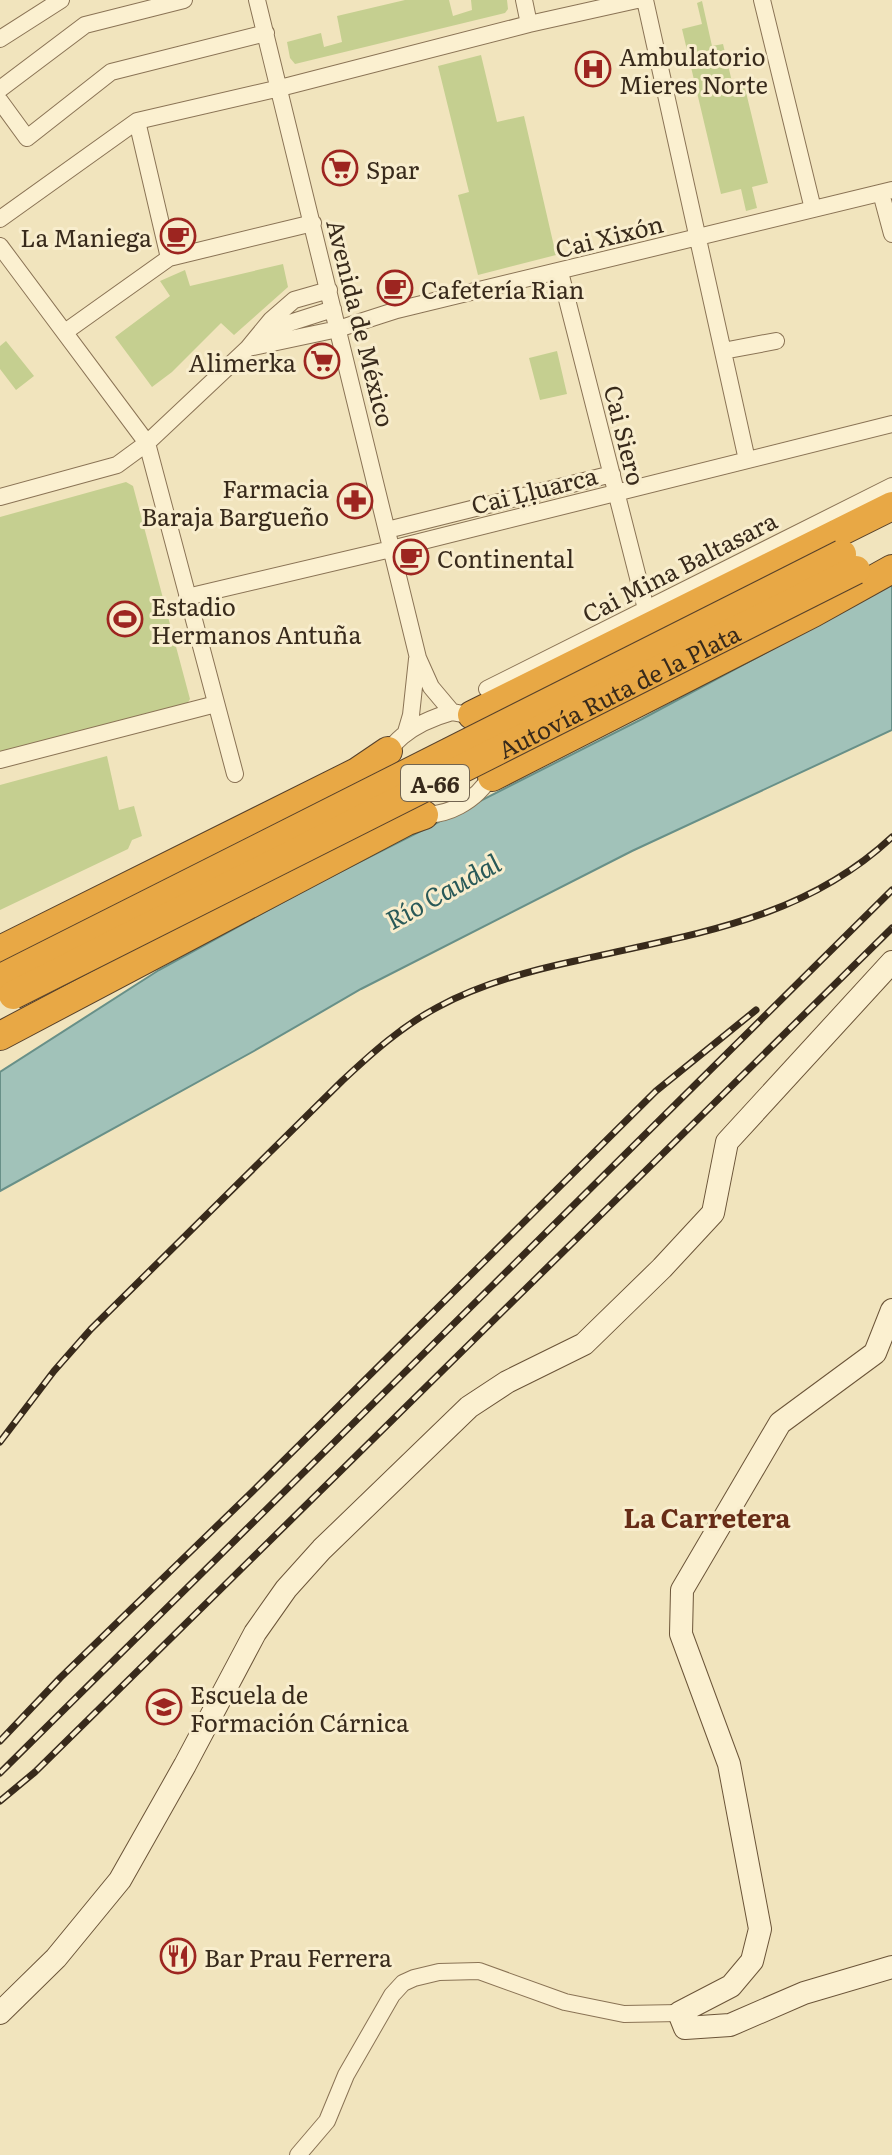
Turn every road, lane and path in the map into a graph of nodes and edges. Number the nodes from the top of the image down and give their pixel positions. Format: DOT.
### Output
graph roads {
  1 [pos="61,0"];
  2 [pos="184,0"];
  3 [pos="257,0"];
  4 [pos="524,0"];
  5 [pos="637,0"];
  6 [pos="645,0"];
  7 [pos="762,0"];
  8 [pos="529,24"];
  9 [pos="266,33"];
  10 [pos="0,39"];
  11 [pos="280,88"];
  12 [pos="0,89"];
  13 [pos="0,101"];
  14 [pos="137,121"];
  15 [pos="887,191"];
  16 [pos="813,209"];
  17 [pos="0,219"];
  18 [pos="313,223"];
  19 [pos="892,234"];
  20 [pos="697,238"];
  21 [pos="0,246"];
  22 [pos="169,258"];
  23 [pos="560,272"];
  24 [pos="329,290"];
  25 [pos="333,309"];
  26 [pos="338,329"];
  27 [pos="65,332"];
  28 [pos="776,341"];
  29 [pos="248,348"];
  30 [pos="723,351"];
  31 [pos="892,424"];
  32 [pos="147,443"];
  33 [pos="747,460"];
  34 [pos="612,474"];
  35 [pos="892,486"];
  36 [pos="616,493"];
  37 [pos="0,497"];
  38 [pos="892,506"];
  39 [pos="892,526"];
  40 [pos="387,530"];
  41 [pos="391,549"];
  42 [pos="892,550"];
  43 [pos="849,562"];
  44 [pos="892,569"];
  45 [pos="187,597"];
  46 [pos="646,609"];
  47 [pos="418,658"];
  48 [pos="487,689"];
  49 [pos="216,704"];
  50 [pos="462,713"];
  51 [pos="397,742"];
  52 [pos="0,760"];
  53 [pos="235,774"];
  54 [pos="492,777"];
  55 [pos="424,815"];
  56 [pos="892,962"];
  57 [pos="3,984"];
  58 [pos="0,1036"];
  59 [pos="892,1310"];
  60 [pos="892,1967"];
  61 [pos="0,2013"];
  62 [pos="679,2013"];
  63 [pos="298,2155"];
  1 -- 10 [label="street"];
  2 -- 12 [label="street"];
  3 -- 9 [label="street, Avenida de México"];
  4 -- 8 [label="street"];
  5 -- 8 [label="street"];
  6 -- 20 [label="street"];
  7 -- 16 [label="street"];
  8 -- 11 [label="street"];
  9 -- 11 [label="street, Avenida de México"];
  9 -- 13 [label="street"];
  11 -- 14 [label="street"];
  11 -- 18 [label="street, Avenida de México"];
  14 -- 17 [label="street"];
  14 -- 22 [label="street"];
  15 -- 16 [label="street, Cai Xixón"];
  15 -- 19 [label="street"];
  16 -- 20 [label="street, Cai Xixón"];
  18 -- 22 [label="street"];
  18 -- 24 [label="street, Avenida de México"];
  20 -- 23 [label="street, Cai Xixón"];
  20 -- 30 [label="street"];
  21 -- 27 [label="street"];
  22 -- 27 [label="street"];
  23 -- 26 [label="street, Cai Xixón"];
  23 -- 34 [label="street, Cai Siero"];
  24 -- 25 [label="street, Avenida de México"];
  24 -- 29 [label="street"];
  25 -- 26 [label="street, Avenida de México"];
  25 -- 29 [label="street"];
  26 -- 29 [label="street, Cai Xixón"];
  26 -- 40 [label="street, Avenida de México"];
  27 -- 32 [label="street"];
  28 -- 30 [label="street"];
  29 -- 32 [label="street"];
  30 -- 33 [label="street"];
  31 -- 33 [label="street, Cai Ḷḷuarca"];
  32 -- 37 [label="street"];
  32 -- 45 [label="street"];
  33 -- 36 [label="street, Cai Ḷḷuarca"];
  34 -- 36 [label="street, Cai Siero"];
  34 -- 40 [label="street"];
  35 -- 46 [label="street, Cai Mina Baltasara"];
  36 -- 41 [label="street, Cai Ḷḷuarca"];
  36 -- 46 [label="street, Cai Siero"];
  38 -- 50 [label="highway"];
  39 -- 43 [label="highway, Autovía Ruta de la Plata / A-66"];
  40 -- 41 [label="street, Avenida de México"];
  41 -- 45 [label="street, Cai Ḷḷuarca"];
  41 -- 47 [label="street, Avenida de México"];
  42 -- 43 [label="highway, Autovía Ruta de la Plata / A-66"];
  43 -- 57 [label="highway, Autovía Ruta de la Plata / A-66, bridge"];
  44 -- 54 [label="highway"];
  45 -- 49 [label="street"];
  46 -- 48 [label="street, Cai Mina Baltasara"];
  47 -- 50 [label="street, Avenida de México"];
  47 -- 51 [label="street, Avenida de México"];
  49 -- 52 [label="street"];
  49 -- 53 [label="street"];
  50 -- 51 [label="street"];
  50 -- 54 [label="street"];
  51 -- 55 [label="street"];
  51 -- 57 [label="highway"];
  54 -- 55 [label="street"];
  55 -- 58 [label="highway, A-66"];
  56 -- 61 [label="street"];
  59 -- 62 [label="street"];
  60 -- 62 [label="street"];
  62 -- 63 [label="street"];
}
